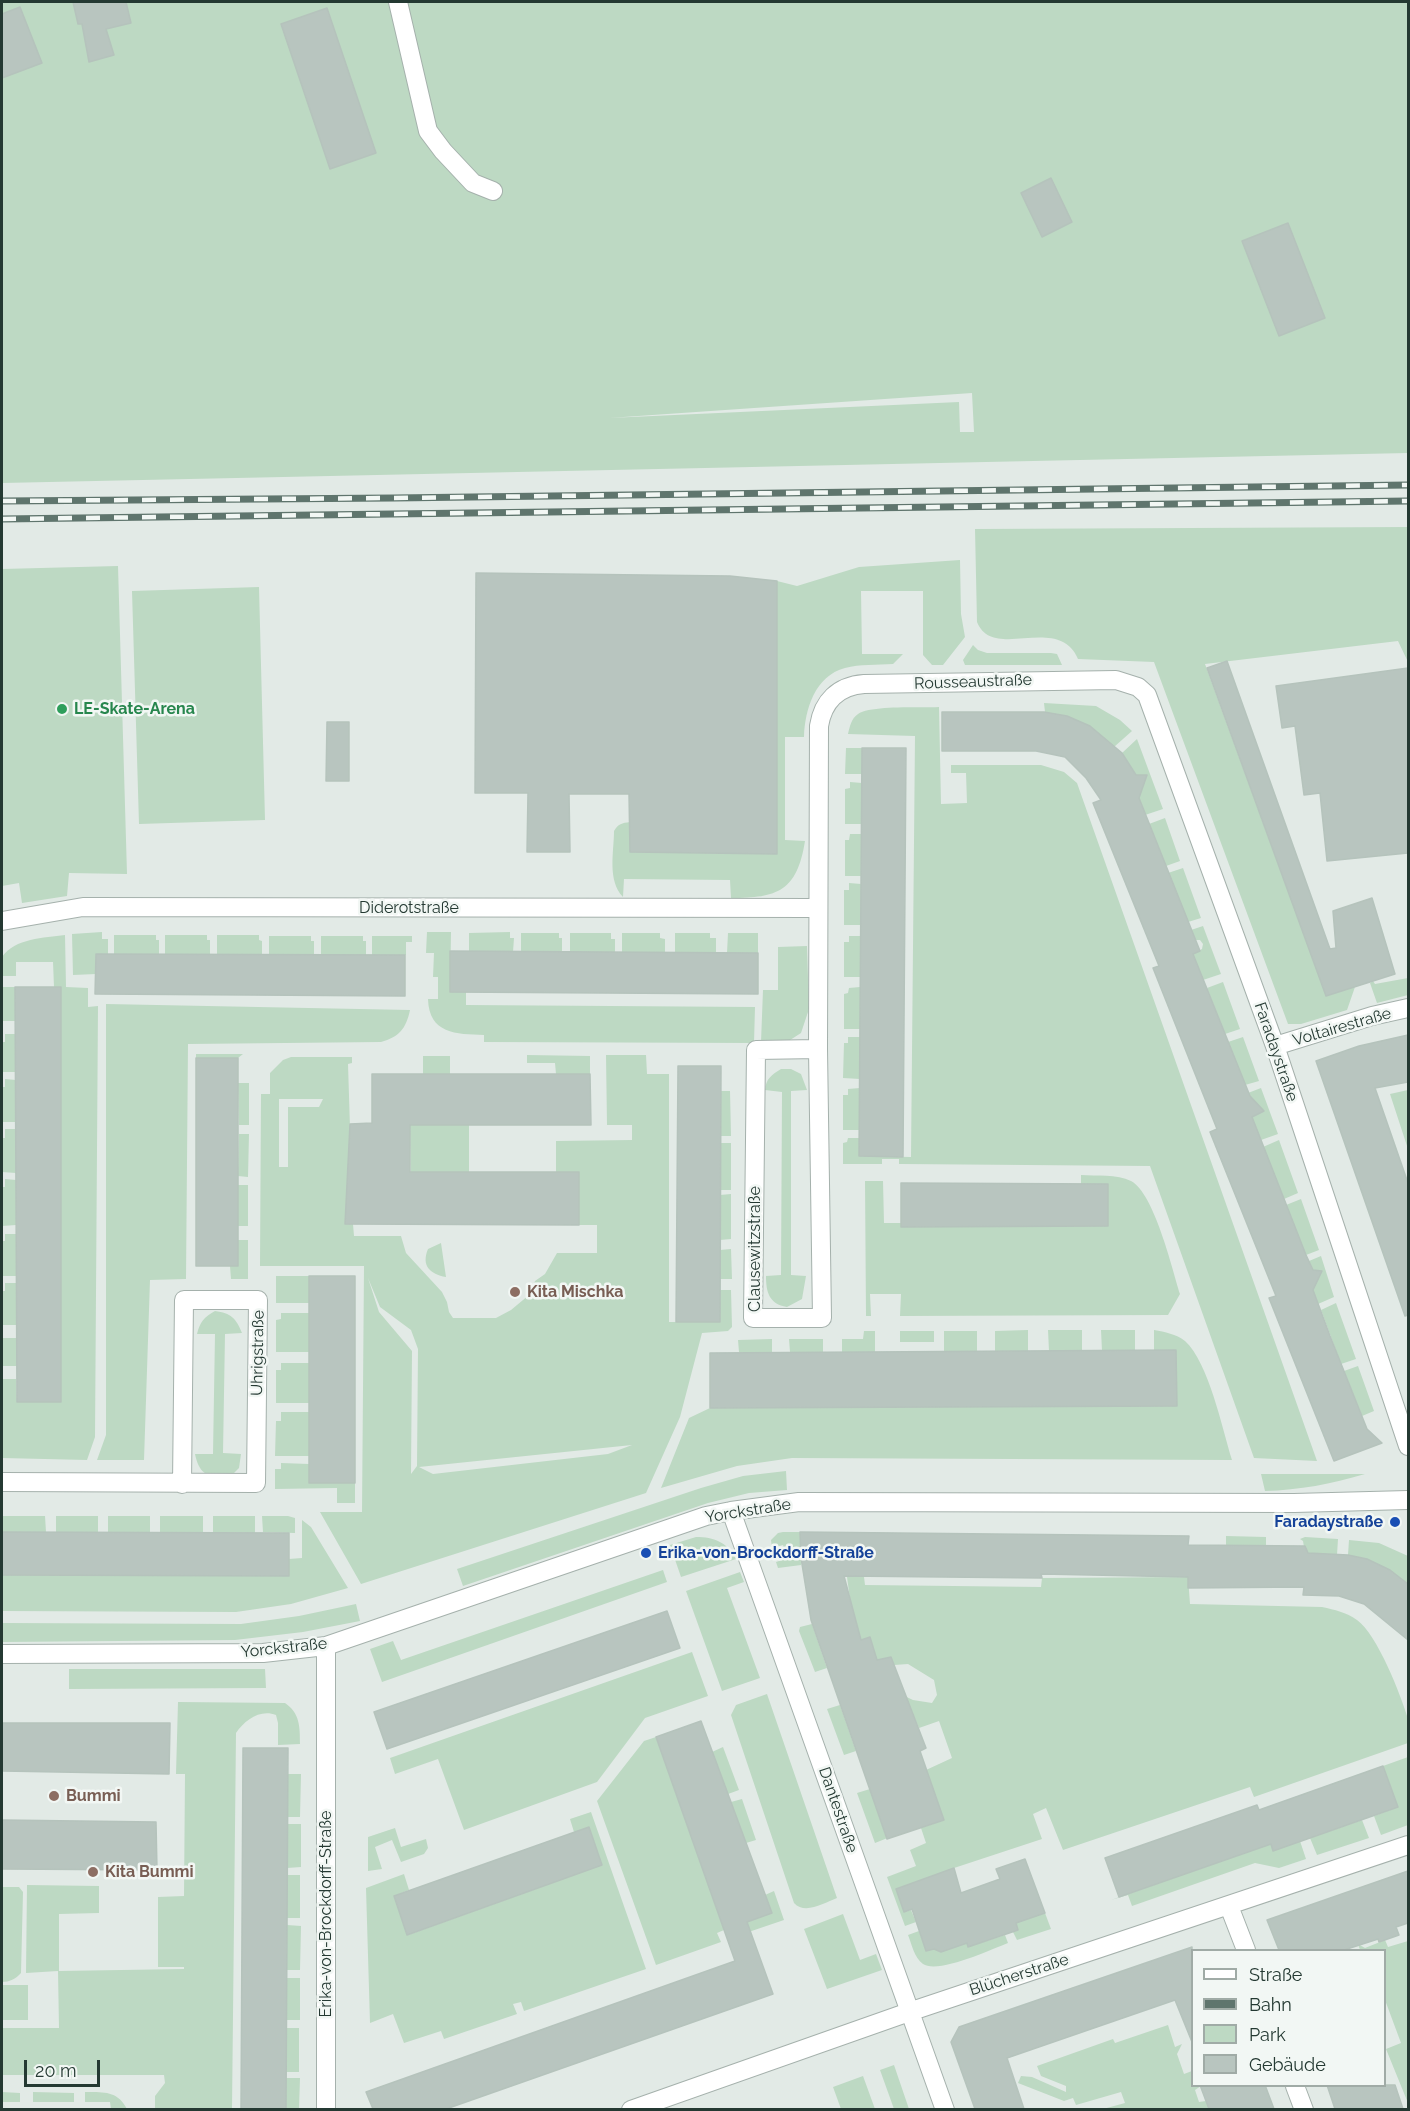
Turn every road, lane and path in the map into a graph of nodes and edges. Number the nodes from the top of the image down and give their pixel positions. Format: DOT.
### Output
graph roads {
  1 [pos="398,2"];
  2 [pos="493,191"];
  3 [pos="1147,695"];
  4 [pos="819,726"];
  5 [pos="818,908"];
  6 [pos="2,921"];
  7 [pos="1408,1008"];
  8 [pos="1275,1046"];
  9 [pos="818,1050"];
  10 [pos="1408,1446"];
  11 [pos="2,1482"];
  12 [pos="182,1484"];
  13 [pos="1408,1500"];
  14 [pos="731,1511"];
  15 [pos="326,1646"];
  16 [pos="2,1654"];
  17 [pos="1408,1845"];
  18 [pos="1229,1906"];
  19 [pos="1246,1949"];
  20 [pos="909,2012"];
  21 [pos="1296,2087"];
  22 [pos="326,2109"];
  23 [pos="631,2109"];
  24 [pos="945,2109"];
  25 [pos="1304,2109"];
  1 -- 2 [label="street"];
  3 -- 4 [label="street, Rousseaustraße"];
  3 -- 8 [label="street, Faradaystraße"];
  4 -- 5 [label="street, Clausewitzstraße"];
  5 -- 6 [label="street, Diderotstraße"];
  5 -- 9 [label="street, Clausewitzstraße"];
  7 -- 8 [label="street, Voltairestraße"];
  8 -- 10 [label="street, Faradaystraße"];
  9 -- 9 [label="street, Clausewitzstraße"];
  11 -- 12 [label="street, Uhrigstraße"];
  12 -- 12 [label="street, Uhrigstraße"];
  13 -- 14 [label="street, Yorckstraße"];
  14 -- 15 [label="street, Yorckstraße"];
  14 -- 20 [label="street, Dantestraße"];
  15 -- 16 [label="street, Yorckstraße"];
  15 -- 22 [label="street, Erika-von-Brockdorff-Straße"];
  17 -- 18 [label="street, Blücherstraße"];
  18 -- 19 [label="street"];
  18 -- 20 [label="street, Blücherstraße"];
  20 -- 23 [label="street, Blücherstraße"];
  20 -- 24 [label="street, Dantestraße"];
  21 -- 25 [label="street"];
}
